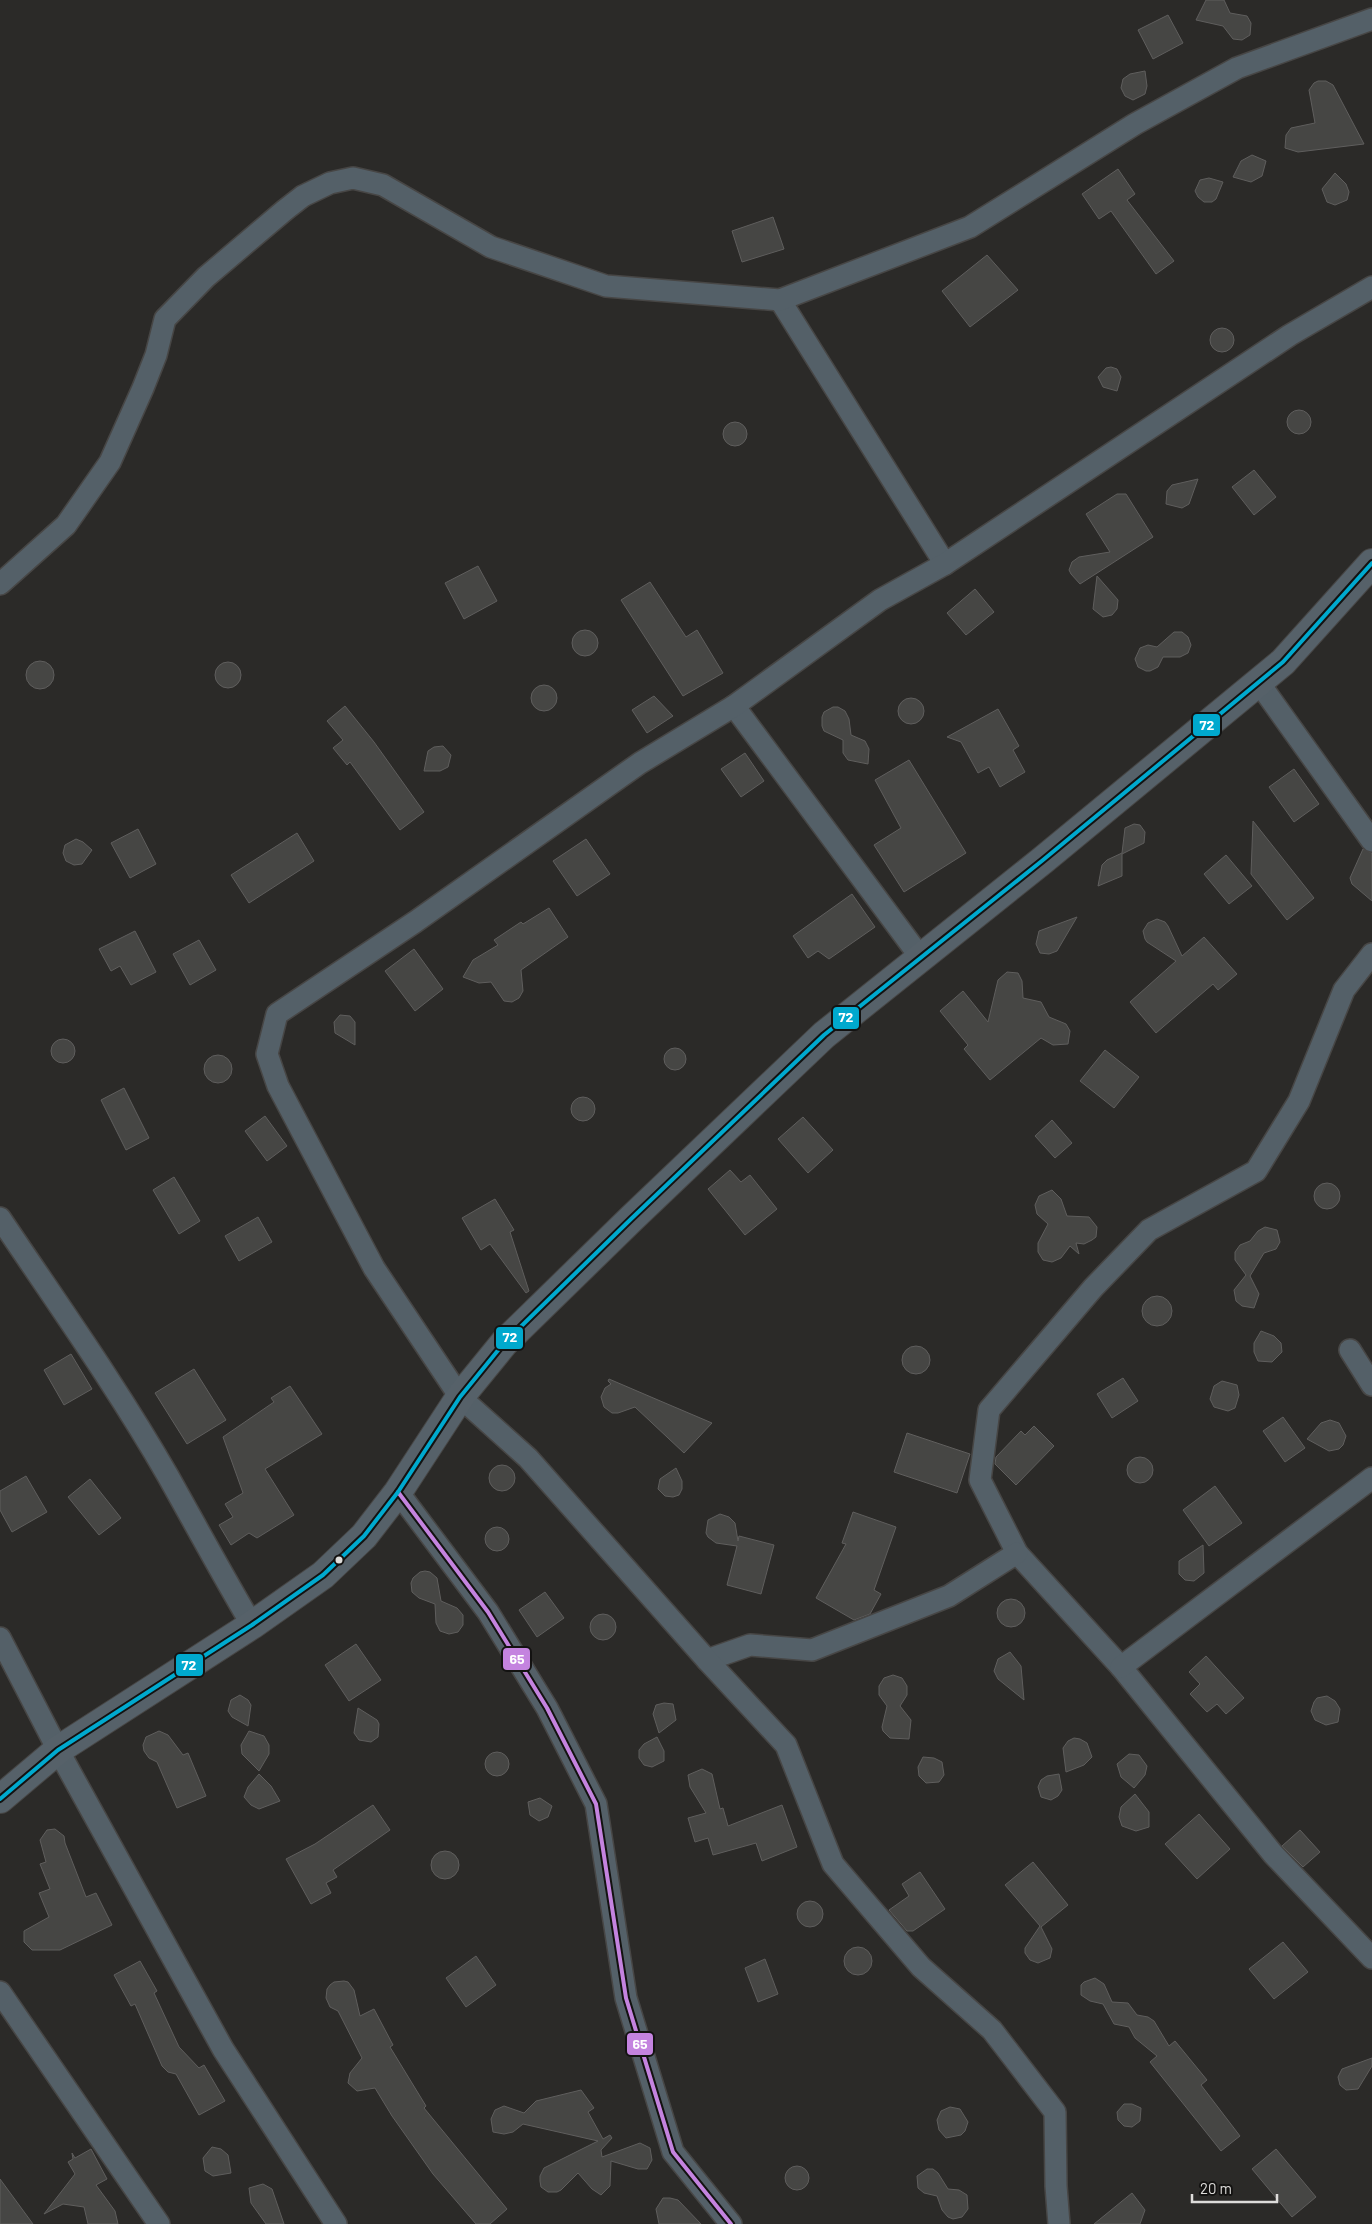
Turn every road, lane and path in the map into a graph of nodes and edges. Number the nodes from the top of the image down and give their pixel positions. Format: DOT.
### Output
graph roads {
  1 [pos="1372,19"];
  2 [pos="1372,287"];
  3 [pos="780,300"];
  4 [pos="1372,563"];
  5 [pos="945,564"];
  6 [pos="0,584"];
  7 [pos="1259,683"];
  8 [pos="734,706"];
  9 [pos="1372,841"];
  10 [pos="1372,954"];
  11 [pos="921,958"];
  12 [pos="0,1218"];
  13 [pos="1350,1350"];
  14 [pos="1372,1385"];
  15 [pos="460,1397"];
  16 [pos="1372,1478"];
  17 [pos="398,1492"];
  18 [pos="1017,1553"];
  19 [pos="252,1625"];
  20 [pos="0,1638"];
  21 [pos="707,1660"];
  22 [pos="1121,1667"];
  23 [pos="58,1750"];
  24 [pos="0,1799"];
  25 [pos="1372,1958"];
  26 [pos="0,1992"];
  27 [pos="160,2224"];
  28 [pos="336,2224"];
  29 [pos="732,2224"];
  30 [pos="1059,2224"];
  1 -- 3 [label="street"];
  2 -- 5 [label="street"];
  3 -- 5 [label="street"];
  3 -- 6 [label="street"];
  4 -- 7 [label="main road"];
  5 -- 8 [label="street"];
  7 -- 9 [label="street"];
  7 -- 11 [label="main road"];
  8 -- 11 [label="street"];
  8 -- 15 [label="street"];
  10 -- 18 [label="street"];
  11 -- 15 [label="main road"];
  12 -- 19 [label="street"];
  13 -- 14 [label="street"];
  15 -- 17 [label="main road"];
  15 -- 21 [label="street"];
  16 -- 22 [label="street"];
  17 -- 19 [label="main road"];
  17 -- 29 [label="street"];
  18 -- 21 [label="street"];
  18 -- 22 [label="street"];
  19 -- 23 [label="main road"];
  20 -- 23 [label="street"];
  21 -- 30 [label="street"];
  22 -- 25 [label="street"];
  23 -- 24 [label="main road"];
  23 -- 28 [label="street"];
  26 -- 27 [label="street"];
}
